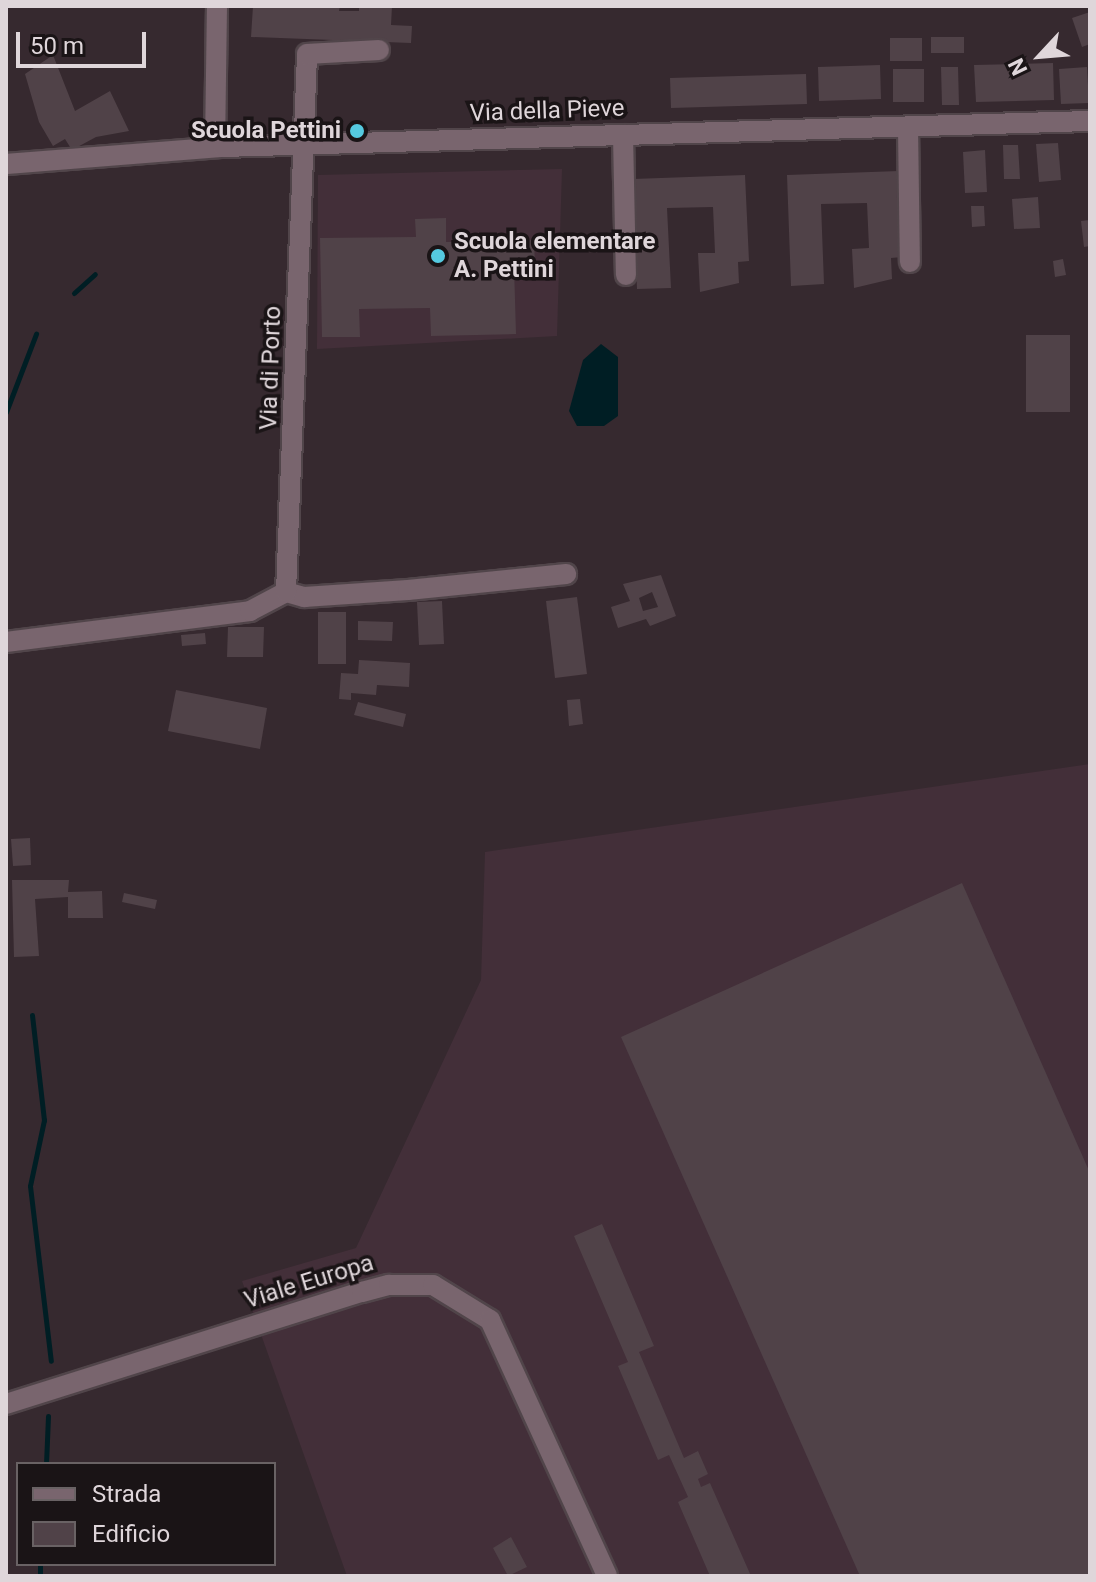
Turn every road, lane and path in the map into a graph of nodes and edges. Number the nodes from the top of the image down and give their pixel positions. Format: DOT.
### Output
graph roads {
  1 [pos="217,6"];
  2 [pos="379,50"];
  3 [pos="1090,121"];
  4 [pos="908,127"];
  5 [pos="623,135"];
  6 [pos="304,144"];
  7 [pos="215,147"];
  8 [pos="6,164"];
  9 [pos="910,262"];
  10 [pos="626,275"];
  11 [pos="566,574"];
  12 [pos="286,592"];
  13 [pos="6,642"];
  14 [pos="6,1404"];
  15 [pos="607,1576"];
  1 -- 7 [label="street"];
  2 -- 6 [label="street, Via di Porto"];
  3 -- 4 [label="street, Via della Pieve"];
  4 -- 5 [label="street, Via della Pieve"];
  4 -- 9 [label="street"];
  5 -- 6 [label="street, Via della Pieve"];
  5 -- 10 [label="street"];
  6 -- 7 [label="street, Via della Pieve"];
  6 -- 12 [label="street, Via di Porto"];
  7 -- 8 [label="street, Via della Pieve"];
  11 -- 12 [label="street"];
  12 -- 13 [label="street"];
  14 -- 15 [label="street, Viale Europa"];
}
